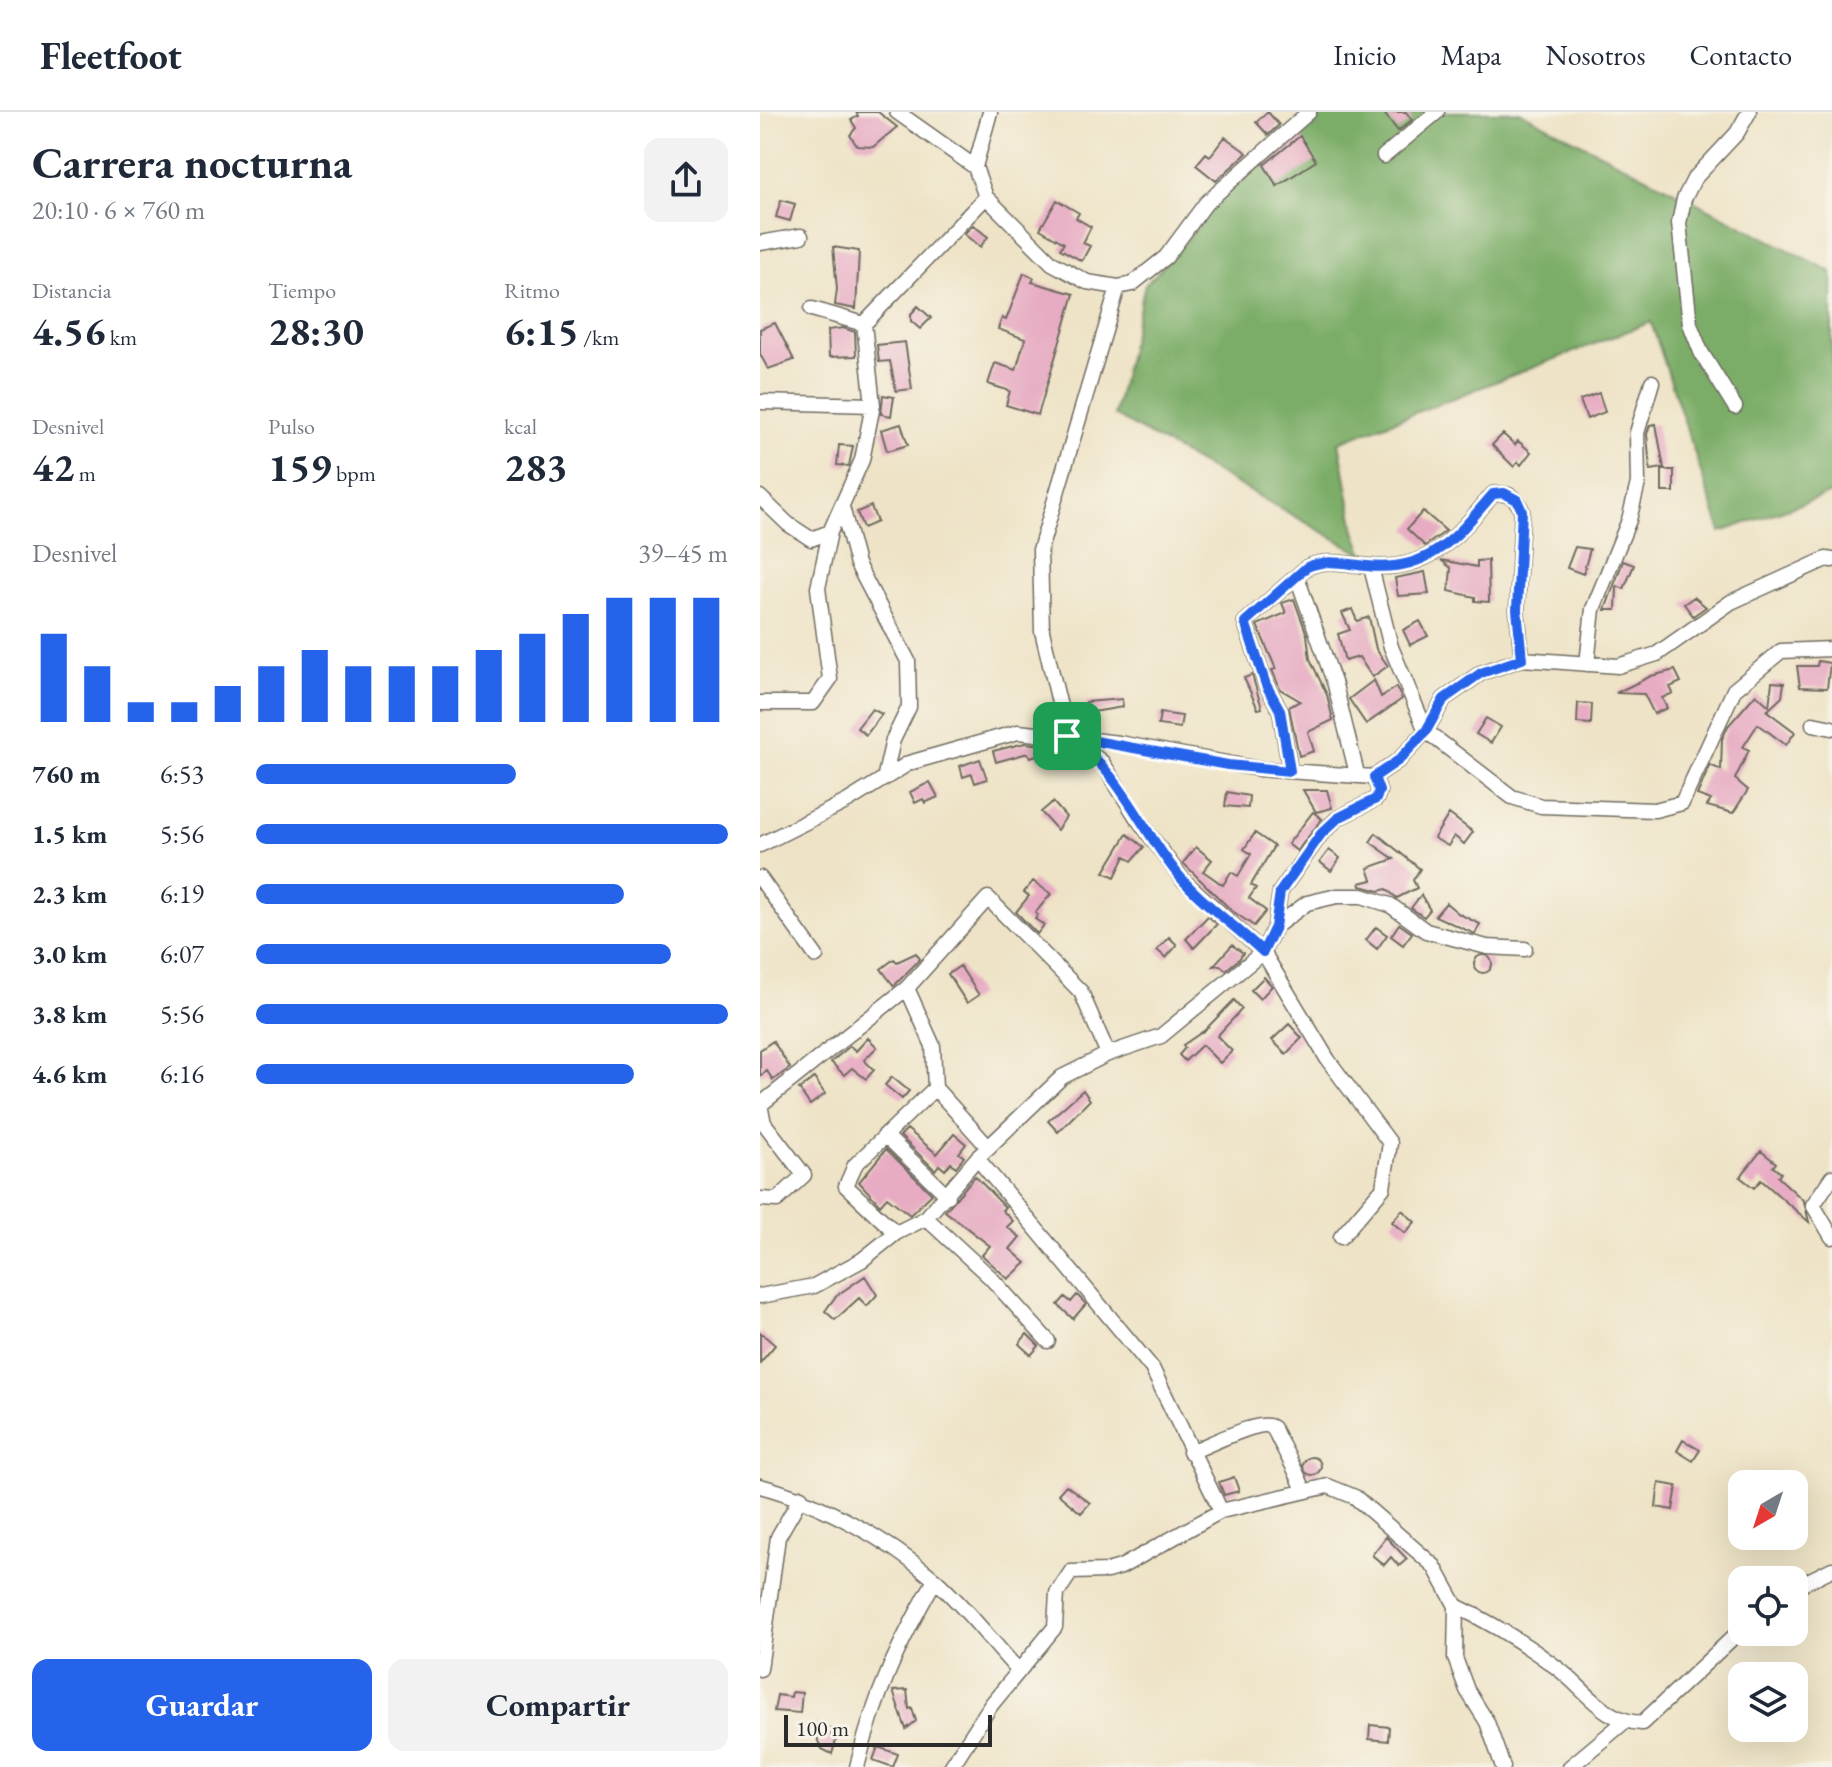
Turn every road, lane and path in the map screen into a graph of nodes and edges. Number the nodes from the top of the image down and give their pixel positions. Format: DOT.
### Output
graph roads {
  1 [pos="897,112"];
  2 [pos="990,112"];
  3 [pos="1309,112"];
  4 [pos="1749,112"];
  5 [pos="1428,115"];
  6 [pos="1384,156"];
  7 [pos="975,167"];
  8 [pos="986,197"];
  9 [pos="801,236"];
  10 [pos="760,243"];
  11 [pos="1118,287"];
  12 [pos="812,309"];
  13 [pos="864,324"];
  14 [pos="1652,382"];
  15 [pos="760,402"];
  16 [pos="873,405"];
  17 [pos="1735,407"];
  18 [pos="760,497"];
  19 [pos="842,505"];
  20 [pos="830,532"];
  21 [pos="1832,560"];
  22 [pos="1371,567"];
  23 [pos="1297,577"];
  24 [pos="1832,649"];
  25 [pos="1522,659"];
  26 [pos="1587,664"];
  27 [pos="760,703"];
  28 [pos="1813,724"];
  29 [pos="1832,728"];
  30 [pos="1426,731"];
  31 [pos="1067,736"];
  32 [pos="1290,771"];
  33 [pos="1357,774"];
  34 [pos="885,775"];
  35 [pos="1374,777"];
  36 [pos="760,845"];
  37 [pos="760,878"];
  38 [pos="1275,927"];
  39 [pos="1525,949"];
  40 [pos="1263,952"];
  41 [pos="816,956"];
  42 [pos="907,988"];
  43 [pos="1108,1054"];
  44 [pos="935,1088"];
  45 [pos="760,1105"];
  46 [pos="885,1135"];
  47 [pos="989,1148"];
  48 [pos="977,1158"];
  49 [pos="1832,1177"];
  50 [pos="948,1196"];
  51 [pos="760,1199"];
  52 [pos="926,1218"];
  53 [pos="896,1233"];
  54 [pos="1341,1237"];
  55 [pos="1832,1237"];
  56 [pos="760,1296"];
  57 [pos="1048,1341"];
  58 [pos="1190,1452"];
  59 [pos="760,1486"];
  60 [pos="1304,1491"];
  61 [pos="801,1497"];
  62 [pos="1221,1511"];
  63 [pos="1832,1569"];
  64 [pos="935,1580"];
  65 [pos="1808,1581"];
  66 [pos="1456,1606"];
  67 [pos="1728,1642"];
  68 [pos="760,1669"];
  69 [pos="1018,1670"];
  70 [pos="1624,1722"];
  71 [pos="857,1767"];
  72 [pos="951,1767"];
  73 [pos="1503,1767"];
  74 [pos="1570,1767"];
  1 -- 7 [label="street"];
  2 -- 7 [label="street"];
  3 -- 11 [label="street"];
  4 -- 17 [label="street"];
  5 -- 6 [label="street"];
  7 -- 8 [label="street"];
  8 -- 11 [label="street"];
  8 -- 13 [label="street"];
  9 -- 10 [label="street"];
  11 -- 31 [label="street"];
  12 -- 13 [label="street"];
  13 -- 16 [label="street"];
  14 -- 26 [label="street"];
  15 -- 16 [label="street"];
  16 -- 19 [label="street"];
  18 -- 20 [label="street"];
  19 -- 20 [label="street"];
  19 -- 34 [label="street"];
  20 -- 27 [label="street"];
  21 -- 26 [label="street"];
  22 -- 23 [label="street"];
  22 -- 25 [label="street"];
  22 -- 30 [label="street"];
  23 -- 32 [label="street"];
  23 -- 33 [label="street"];
  24 -- 30 [label="street"];
  25 -- 26 [label="street"];
  25 -- 30 [label="street"];
  28 -- 29 [label="street"];
  30 -- 35 [label="street"];
  31 -- 32 [label="street"];
  31 -- 34 [label="street"];
  31 -- 40 [label="street"];
  32 -- 33 [label="street"];
  33 -- 35 [label="street"];
  34 -- 36 [label="street"];
  35 -- 38 [label="street"];
  37 -- 41 [label="street"];
  38 -- 39 [label="street"];
  38 -- 40 [label="street"];
  40 -- 43 [label="street"];
  40 -- 54 [label="street"];
  42 -- 43 [label="street"];
  42 -- 44 [label="street"];
  42 -- 45 [label="street"];
  43 -- 47 [label="street"];
  44 -- 46 [label="street"];
  44 -- 47 [label="street"];
  45 -- 51 [label="street"];
  46 -- 50 [label="street"];
  46 -- 53 [label="street"];
  47 -- 48 [label="street"];
  48 -- 50 [label="street"];
  48 -- 58 [label="street"];
  49 -- 55 [label="street"];
  50 -- 52 [label="street"];
  52 -- 53 [label="street"];
  52 -- 57 [label="street"];
  53 -- 56 [label="street"];
  58 -- 60 [label="street"];
  58 -- 62 [label="street"];
  59 -- 61 [label="street"];
  60 -- 62 [label="street"];
  60 -- 66 [label="street"];
  61 -- 64 [label="street"];
  61 -- 68 [label="street"];
  62 -- 69 [label="street"];
  63 -- 65 [label="street"];
  64 -- 69 [label="street"];
  64 -- 71 [label="street"];
  66 -- 70 [label="street"];
  66 -- 73 [label="street"];
  67 -- 70 [label="street"];
  69 -- 72 [label="street"];
  70 -- 74 [label="street"];
}
